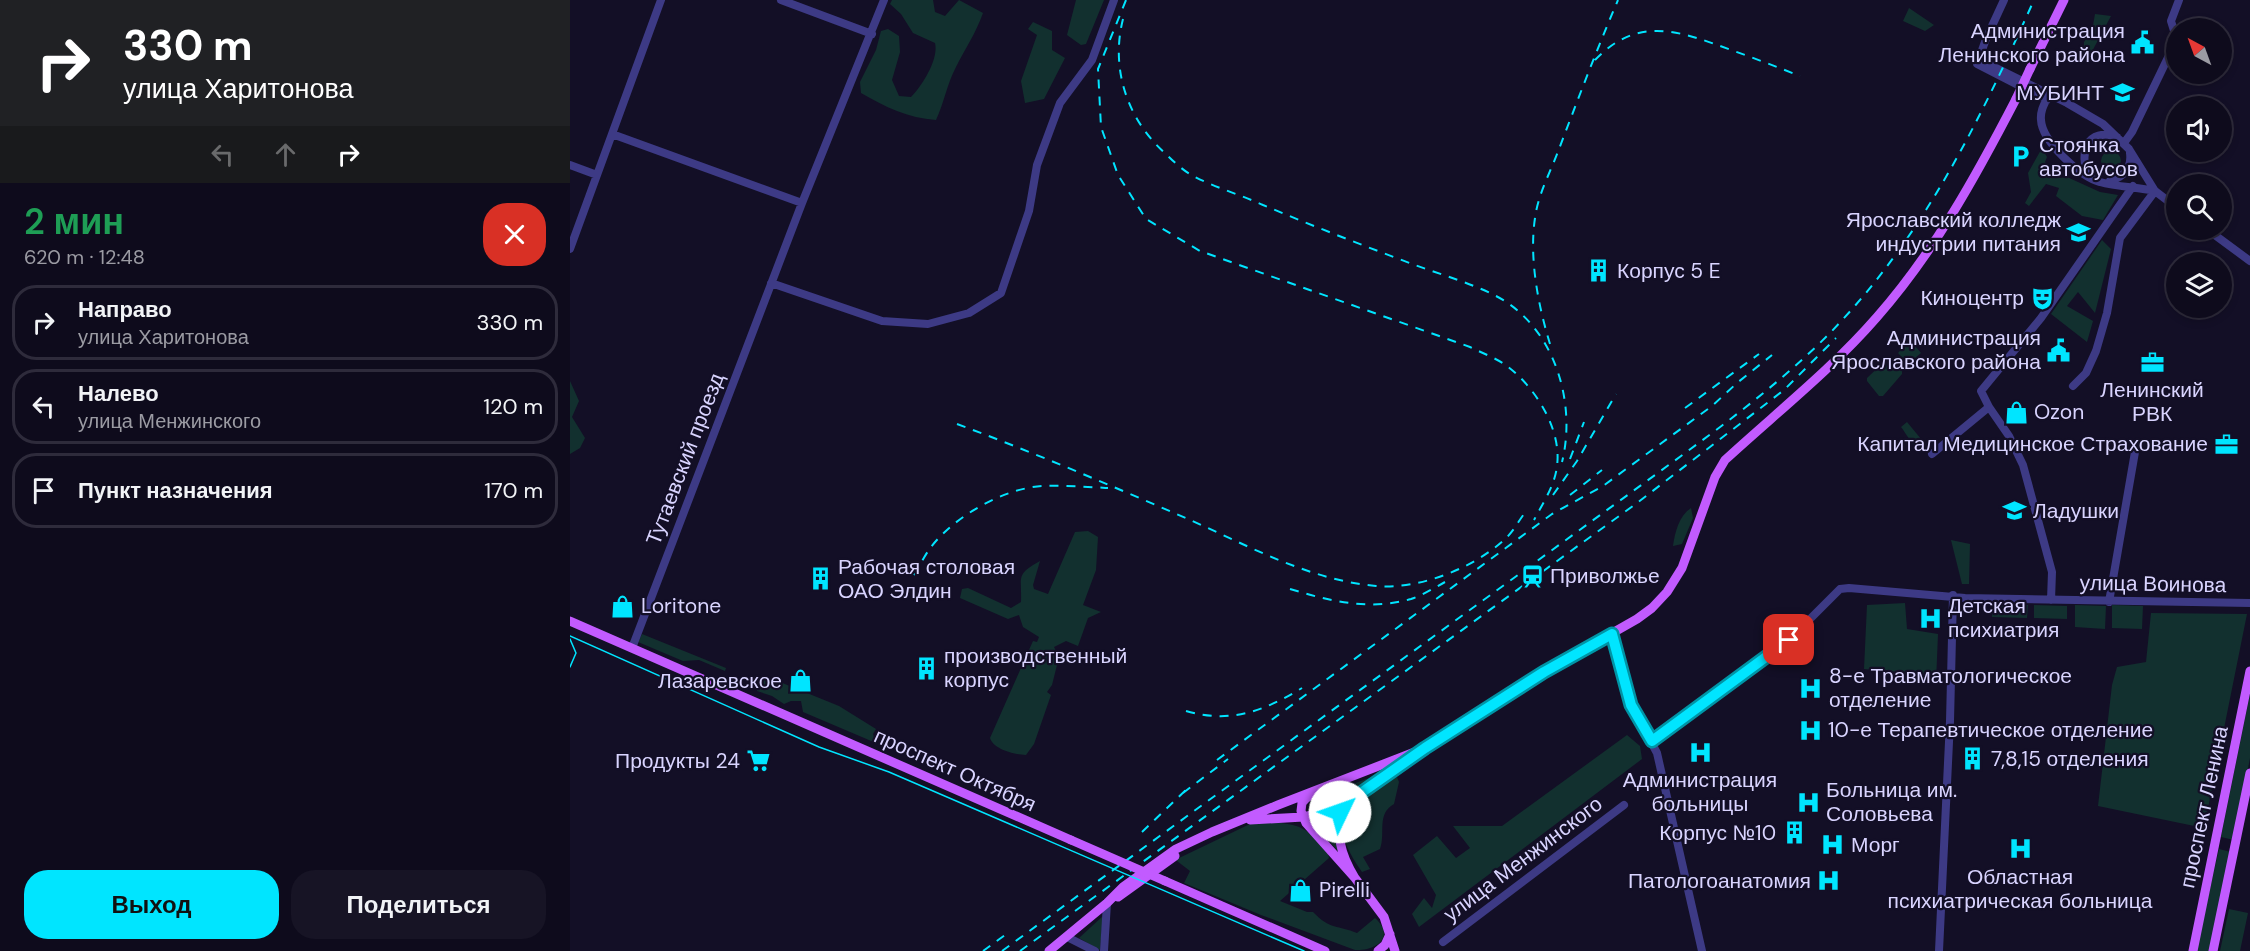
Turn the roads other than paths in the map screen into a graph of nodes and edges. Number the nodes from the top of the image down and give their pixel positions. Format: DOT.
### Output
graph roads {
  1 [pos="661,0"];
  2 [pos="781,0"];
  3 [pos="884,0"];
  4 [pos="1114,0"];
  5 [pos="2004,0"];
  6 [pos="2064,0"];
  7 [pos="2179,0"];
  8 [pos="2172,18"];
  9 [pos="872,34"];
  10 [pos="2166,60"];
  11 [pos="2048,97"];
  12 [pos="612,134"];
  13 [pos="2124,143"];
  14 [pos="570,165"];
  15 [pos="597,175"];
  16 [pos="2089,177"];
  17 [pos="2099,182"];
  18 [pos="2133,186"];
  19 [pos="2155,191"];
  20 [pos="2166,199"];
  21 [pos="802,203"];
  22 [pos="2222,240"];
  23 [pos="570,249"];
  24 [pos="2250,261"];
  25 [pos="771,283"];
  26 [pos="2073,386"];
  27 [pos="1989,406"];
  28 [pos="2134,452"];
  29 [pos="1932,454"];
  30 [pos="1953,595"];
  31 [pos="2051,600"];
  32 [pos="2109,602"];
  33 [pos="2250,603"];
  34 [pos="570,621"];
  35 [pos="1612,634"];
  36 [pos="632,648"];
  37 [pos="2250,671"];
  38 [pos="1652,741"];
  39 [pos="1425,748"];
  40 [pos="2250,773"];
  41 [pos="1314,792"];
  42 [pos="1624,805"];
  43 [pos="1341,807"];
  44 [pos="1303,817"];
  45 [pos="1240,821"];
  46 [pos="2215,842"];
  47 [pos="2235,846"];
  48 [pos="1354,878"];
  49 [pos="1107,903"];
  50 [pos="1390,934"];
  51 [pos="1067,937"];
  52 [pos="1443,942"];
  53 [pos="1052,950"];
  54 [pos="1095,951"];
  55 [pos="1104,951"];
  56 [pos="1325,951"];
  57 [pos="1378,951"];
  58 [pos="1395,951"];
  59 [pos="1701,951"];
  60 [pos="1939,951"];
  61 [pos="2193,951"];
  62 [pos="2213,951"];
  1 -- 12 [label="street"];
  2 -- 9 [label="street"];
  3 -- 9 [label="street, Тутаевский проезд"];
  4 -- 25 [label="street"];
  5 -- 11 [label="street"];
  6 -- 35 [label="main road, bridge"];
  7 -- 8 [label="street"];
  9 -- 21 [label="street, Тутаевский проезд"];
  10 -- 13 [label="street"];
  11 -- 13 [label="street"];
  11 -- 16 [label="street"];
  12 -- 15 [label="street"];
  12 -- 21 [label="street"];
  13 -- 16 [label="street"];
  13 -- 17 [label="street"];
  13 -- 19 [label="street"];
  14 -- 15 [label="street"];
  15 -- 23 [label="street"];
  16 -- 17 [label="street"];
  17 -- 18 [label="street"];
  18 -- 19 [label="street"];
  18 -- 27 [label="street"];
  19 -- 20 [label="street"];
  19 -- 26 [label="street"];
  21 -- 25 [label="street, Тутаевский проезд"];
  22 -- 24 [label="street"];
  25 -- 36 [label="street, Тутаевский проезд"];
  27 -- 29 [label="street"];
  27 -- 31 [label="street"];
  28 -- 32 [label="street"];
  30 -- 31 [label="street, улица Воинова"];
  30 -- 38 [label="street, улица Воинова"];
  30 -- 60 [label="street"];
  31 -- 32 [label="street, улица Воинова"];
  32 -- 33 [label="street, улица Воинова"];
  34 -- 36 [label="main road, проспект Октября"];
  35 -- 38 [label="street"];
  35 -- 39 [label="main road"];
  36 -- 56 [label="main road, проспект Октября, bridge"];
  37 -- 46 [label="main road, проспект Ленина"];
  38 -- 59 [label="street"];
  39 -- 41 [label="main road"];
  39 -- 43 [label="main road"];
  40 -- 47 [label="main road, проспект Ленина"];
  41 -- 43 [label="main road"];
  41 -- 44 [label="main road"];
  41 -- 45 [label="main road"];
  42 -- 52 [label="street, улица Менжинского"];
  43 -- 44 [label="main road"];
  43 -- 48 [label="main road"];
  44 -- 45 [label="main road"];
  44 -- 48 [label="main road"];
  45 -- 49 [label="main road"];
  46 -- 47 [label="main road"];
  46 -- 61 [label="main road, проспект Ленина"];
  47 -- 62 [label="main road, проспект Ленина"];
  48 -- 50 [label="main road"];
  49 -- 51 [label="main road"];
  49 -- 55 [label="street"];
  50 -- 57 [label="main road"];
  50 -- 58 [label="main road"];
  51 -- 53 [label="main road"];
  51 -- 54 [label="street"];
}
